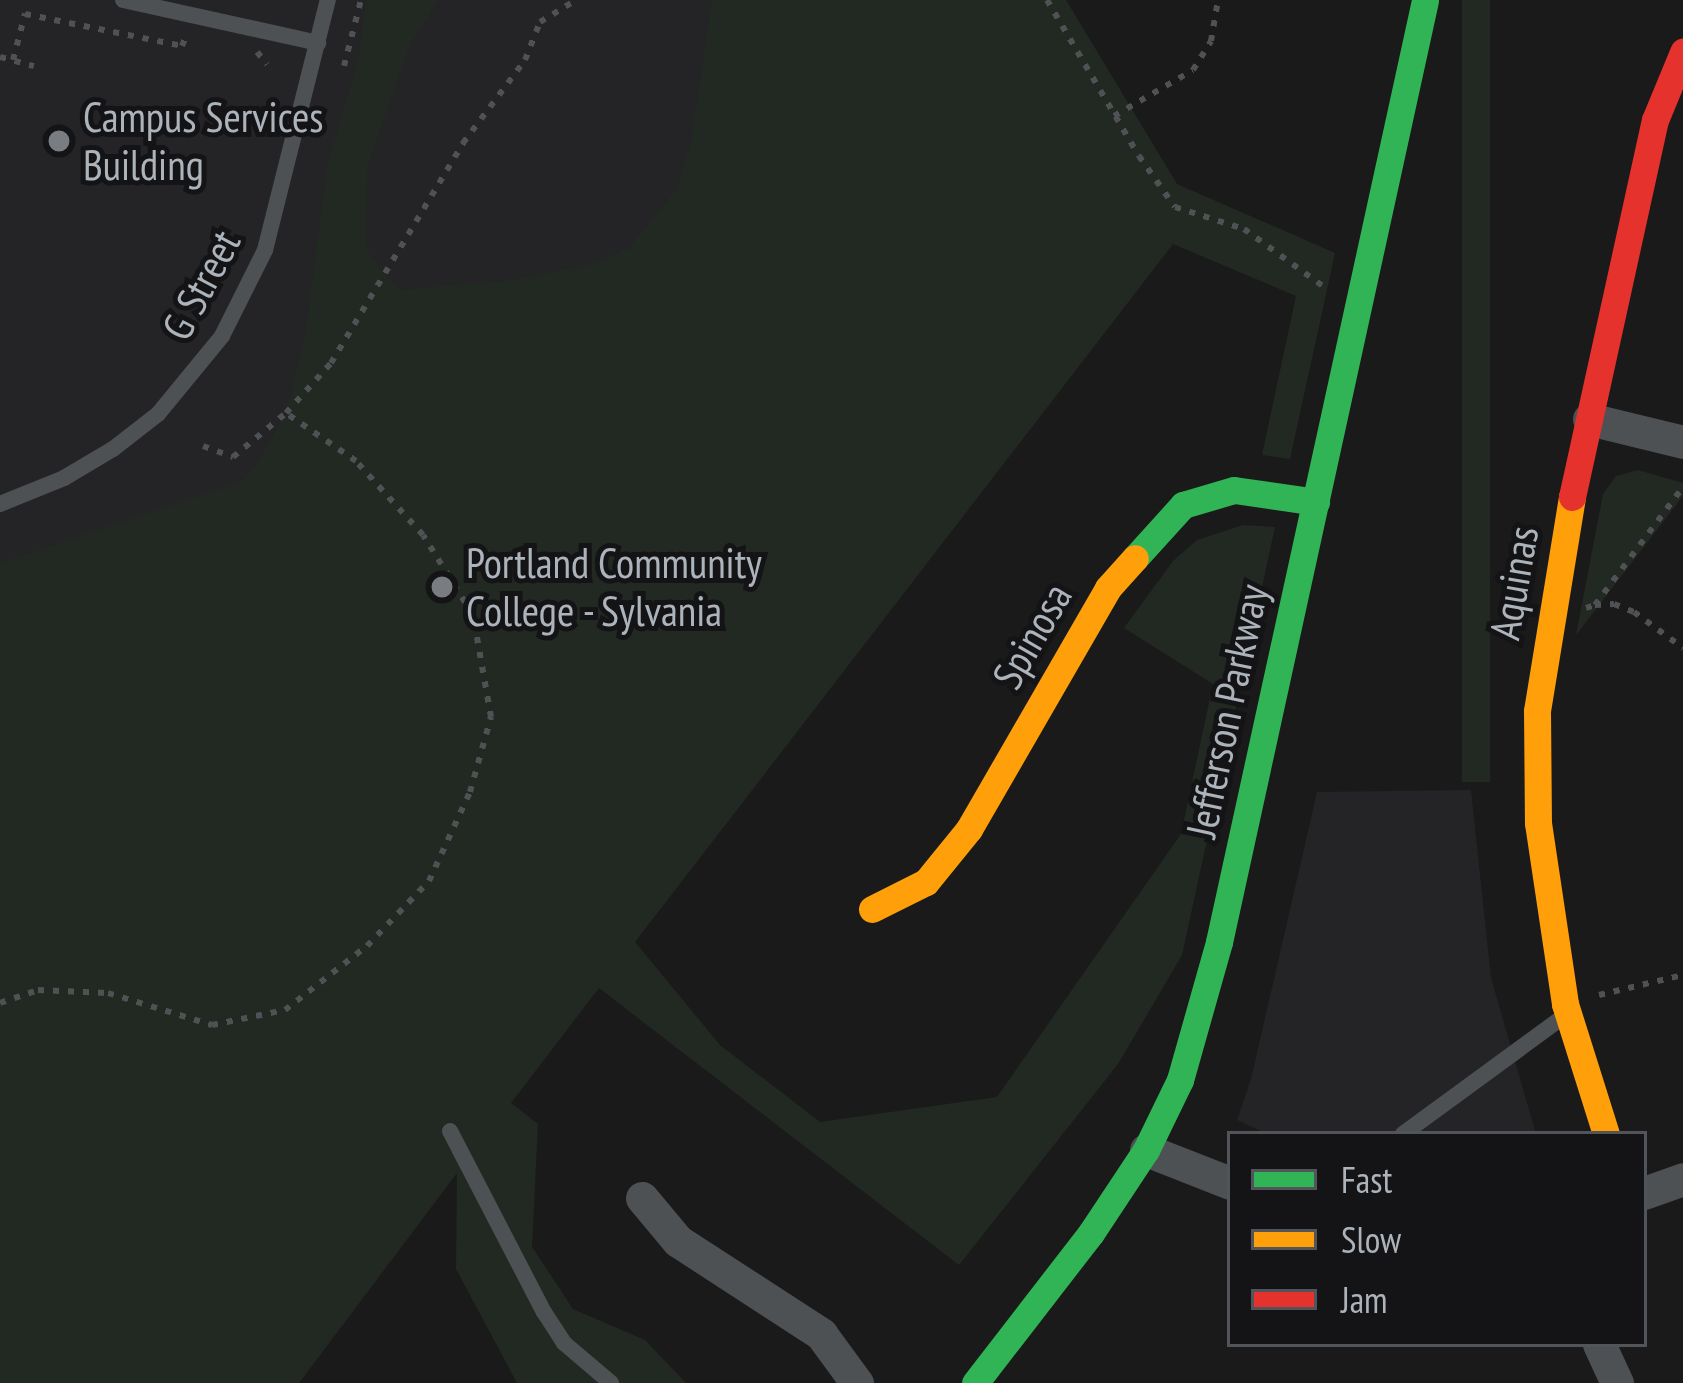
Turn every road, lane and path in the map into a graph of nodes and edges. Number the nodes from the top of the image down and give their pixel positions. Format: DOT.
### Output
graph roads {
  1 [pos="123,0"];
  2 [pos="328,0"];
  3 [pos="361,0"];
  4 [pos="576,0"];
  5 [pos="1047,0"];
  6 [pos="1218,0"];
  7 [pos="1425,0"];
  8 [pos="202,41"];
  9 [pos="318,44"];
  10 [pos="238,48"];
  11 [pos="1683,52"];
  12 [pos="0,57"];
  13 [pos="13,60"];
  14 [pos="267,64"];
  15 [pos="34,66"];
  16 [pos="344,66"];
  17 [pos="1114,116"];
  18 [pos="1358,301"];
  19 [pos="286,413"];
  20 [pos="1589,419"];
  21 [pos="1683,442"];
  22 [pos="203,446"];
  23 [pos="1683,487"];
  24 [pos="1316,502"];
  25 [pos="0,504"];
  26 [pos="1595,605"];
  27 [pos="1548,620"];
  28 [pos="1683,648"];
  29 [pos="872,909"];
  30 [pos="1683,975"];
  31 [pos="0,1004"];
  32 [pos="1566,1009"];
  33 [pos="450,1131"];
  34 [pos="1407,1131"];
  35 [pos="1605,1131"];
  36 [pos="1146,1150"];
  37 [pos="1683,1179"];
  38 [pos="1227,1182"];
  39 [pos="1647,1192"];
  40 [pos="642,1198"];
  41 [pos="1600,1347"];
  42 [pos="611,1383"];
  43 [pos="857,1383"];
  44 [pos="975,1383"];
  45 [pos="1617,1383"];
  1 -- 9 [label="lane"];
  2 -- 9 [label="lane, G Street"];
  3 -- 16 [label="path"];
  4 -- 19 [label="path"];
  5 -- 17 [label="path"];
  6 -- 17 [label="path"];
  7 -- 18 [label="street, Jefferson Parkway"];
  8 -- 13 [label="path"];
  9 -- 25 [label="lane, G Street"];
  10 -- 14 [label="path"];
  11 -- 20 [label="street, Aquinas"];
  12 -- 13 [label="path"];
  13 -- 15 [label="path"];
  17 -- 18 [label="path"];
  18 -- 24 [label="street, Jefferson Parkway"];
  19 -- 22 [label="path"];
  19 -- 31 [label="path"];
  20 -- 21 [label="street"];
  20 -- 27 [label="street, Aquinas"];
  23 -- 26 [label="path"];
  24 -- 29 [label="street, Spinosa"];
  24 -- 36 [label="street, Jefferson Parkway"];
  26 -- 27 [label="path"];
  26 -- 28 [label="path"];
  27 -- 32 [label="street, Aquinas"];
  30 -- 32 [label="path"];
  32 -- 34 [label="lane"];
  32 -- 35 [label="street, Aquinas"];
  33 -- 42 [label="lane"];
  36 -- 38 [label="street"];
  36 -- 44 [label="street, Jefferson Parkway"];
  37 -- 39 [label="street"];
  40 -- 43 [label="street"];
  41 -- 45 [label="street"];
}
